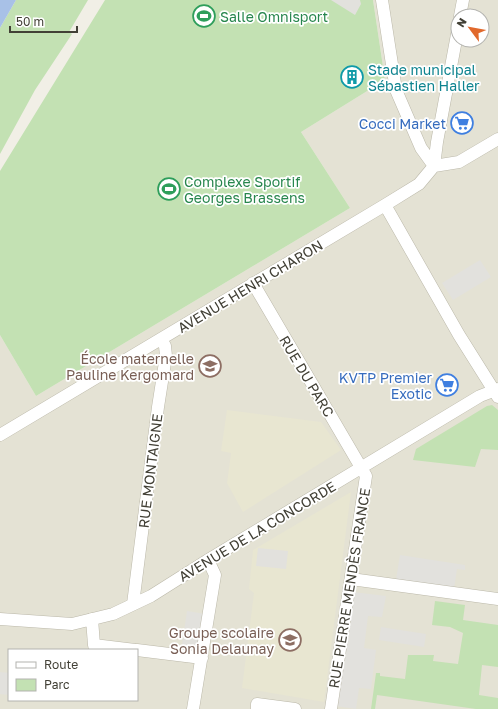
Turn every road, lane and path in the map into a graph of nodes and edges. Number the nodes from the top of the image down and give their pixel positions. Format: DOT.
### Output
graph roads {
  1 [pos="382,0"];
  2 [pos="454,48"];
  3 [pos="498,139"];
  4 [pos="434,166"];
  5 [pos="385,205"];
  6 [pos="252,283"];
  7 [pos="161,339"];
  8 [pos="496,392"];
  9 [pos="0,435"];
  10 [pos="362,468"];
  11 [pos="208,560"];
  12 [pos="351,579"];
  13 [pos="498,599"];
  14 [pos="133,604"];
  15 [pos="0,619"];
  16 [pos="92,619"];
  17 [pos="128,649"];
  18 [pos="138,650"];
  19 [pos="202,658"];
  20 [pos="257,706"];
  21 [pos="193,709"];
  22 [pos="295,709"];
  23 [pos="331,709"];
  1 -- 4 [label="street"];
  2 -- 4 [label="street"];
  3 -- 4 [label="street"];
  4 -- 5 [label="street, AVENUE HENRI CHARON"];
  5 -- 6 [label="street, AVENUE HENRI CHARON"];
  5 -- 8 [label="street"];
  6 -- 7 [label="street, AVENUE HENRI CHARON"];
  6 -- 10 [label="street, RUE DU PARC"];
  7 -- 9 [label="street, AVENUE HENRI CHARON"];
  7 -- 14 [label="street, RUE MONTAIGNE"];
  8 -- 10 [label="street, AVENUE DE LA CONCORDE"];
  10 -- 11 [label="street, AVENUE DE LA CONCORDE"];
  10 -- 12 [label="street, RUE PIERRE MENDÈS FRANCE"];
  11 -- 14 [label="street, AVENUE DE LA CONCORDE"];
  11 -- 19 [label="street"];
  12 -- 13 [label="street"];
  12 -- 23 [label="street, RUE PIERRE MENDÈS FRANCE"];
  14 -- 16 [label="street, AVENUE DE LA CONCORDE"];
  15 -- 16 [label="street, AVENUE DE LA CONCORDE"];
  16 -- 17 [label="street"];
  18 -- 19 [label="street"];
  19 -- 21 [label="street"];
  20 -- 22 [label="street"];
}
